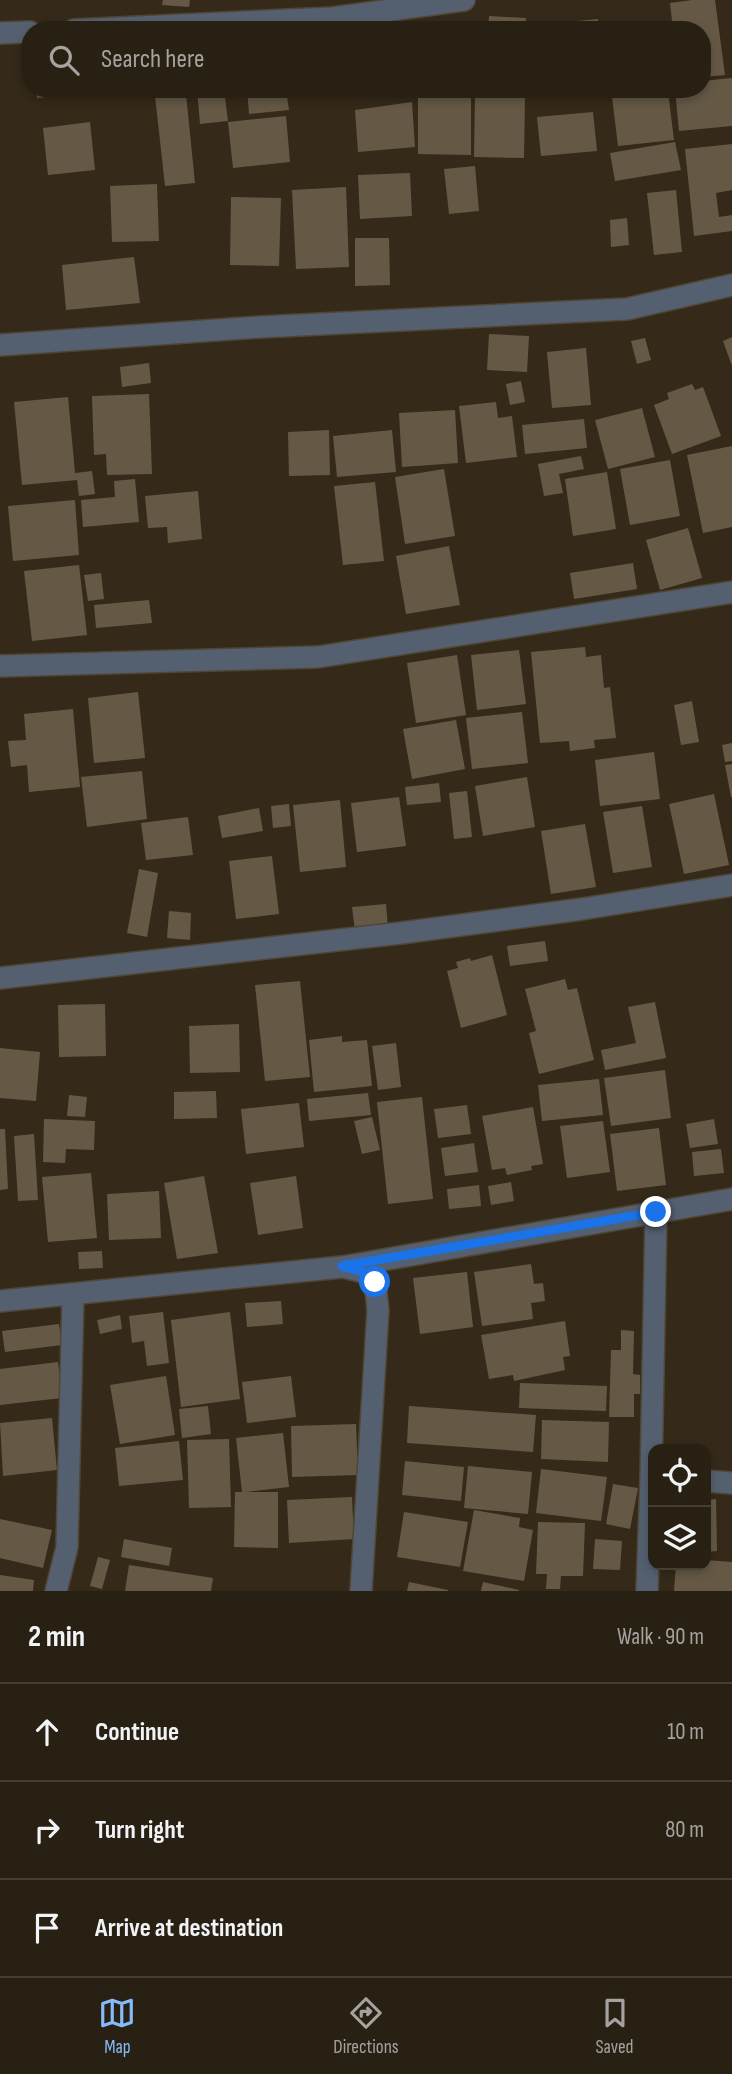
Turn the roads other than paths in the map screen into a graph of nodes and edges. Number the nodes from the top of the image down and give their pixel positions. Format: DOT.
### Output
graph roads {
  1 [pos="464,0"];
  2 [pos="332,9"];
  3 [pos="185,21"];
  4 [pos="21,32"];
  5 [pos="0,33"];
  6 [pos="732,285"];
  7 [pos="0,345"];
  8 [pos="732,592"];
  9 [pos="0,666"];
  10 [pos="732,886"];
  11 [pos="0,978"];
  12 [pos="732,1199"];
  13 [pos="656,1212"];
  14 [pos="342,1266"];
  15 [pos="73,1294"];
  16 [pos="0,1301"];
  17 [pos="653,1444"];
  18 [pos="711,1481"];
  19 [pos="732,1483"];
  20 [pos="651,1507"];
  21 [pos="56,1591"];
  22 [pos="361,1591"];
  23 [pos="647,1591"];
  1 -- 2 [label="street"];
  2 -- 3 [label="street"];
  4 -- 5 [label="street"];
  6 -- 7 [label="street"];
  8 -- 9 [label="street"];
  10 -- 11 [label="street"];
  12 -- 13 [label="street"];
  13 -- 14 [label="street"];
  13 -- 17 [label="street"];
  14 -- 15 [label="street"];
  14 -- 22 [label="street"];
  15 -- 16 [label="street"];
  15 -- 21 [label="street"];
  18 -- 19 [label="street"];
  20 -- 23 [label="street"];
}
